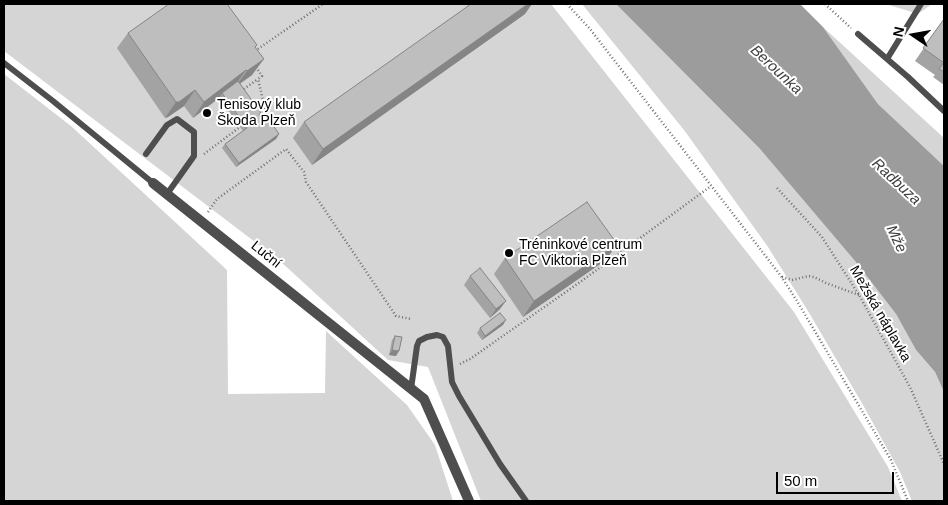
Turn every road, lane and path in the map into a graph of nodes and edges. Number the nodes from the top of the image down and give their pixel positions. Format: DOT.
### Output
graph roads {
  1 [pos="323,4"];
  2 [pos="567,4"];
  3 [pos="825,4"];
  4 [pos="921,4"];
  5 [pos="858,34"];
  6 [pos="248,56"];
  7 [pos="887,58"];
  8 [pos="4,63"];
  9 [pos="253,63"];
  10 [pos="258,79"];
  11 [pos="240,92"];
  12 [pos="944,111"];
  13 [pos="267,118"];
  14 [pos="240,127"];
  15 [pos="146,154"];
  16 [pos="194,156"];
  17 [pos="153,182"];
  18 [pos="711,186"];
  19 [pos="777,188"];
  20 [pos="167,194"];
  21 [pos="211,208"];
  22 [pos="781,276"];
  23 [pos="859,295"];
  24 [pos="411,319"];
  25 [pos="450,367"];
  26 [pos="412,389"];
  27 [pos="944,464"];
  28 [pos="469,501"];
  29 [pos="526,501"];
  30 [pos="908,501"];
  1 -- 6 [label="path"];
  2 -- 18 [label="path"];
  3 -- 5 [label="path"];
  4 -- 7 [label="lane"];
  5 -- 7 [label="lane"];
  7 -- 12 [label="lane"];
  8 -- 17 [label="lane, Luční"];
  9 -- 10 [label="path"];
  10 -- 11 [label="path"];
  10 -- 13 [label="path"];
  14 -- 16 [label="path"];
  15 -- 16 [label="lane"];
  16 -- 20 [label="lane"];
  17 -- 20 [label="street, Luční"];
  18 -- 22 [label="path"];
  18 -- 25 [label="path"];
  19 -- 23 [label="path, Mežská náplavka"];
  20 -- 26 [label="street, Luční"];
  21 -- 24 [label="path"];
  22 -- 23 [label="path"];
  22 -- 30 [label="path"];
  23 -- 27 [label="path, Mežská náplavka"];
  25 -- 26 [label="lane"];
  25 -- 29 [label="lane"];
  26 -- 28 [label="street, Luční"];
}
